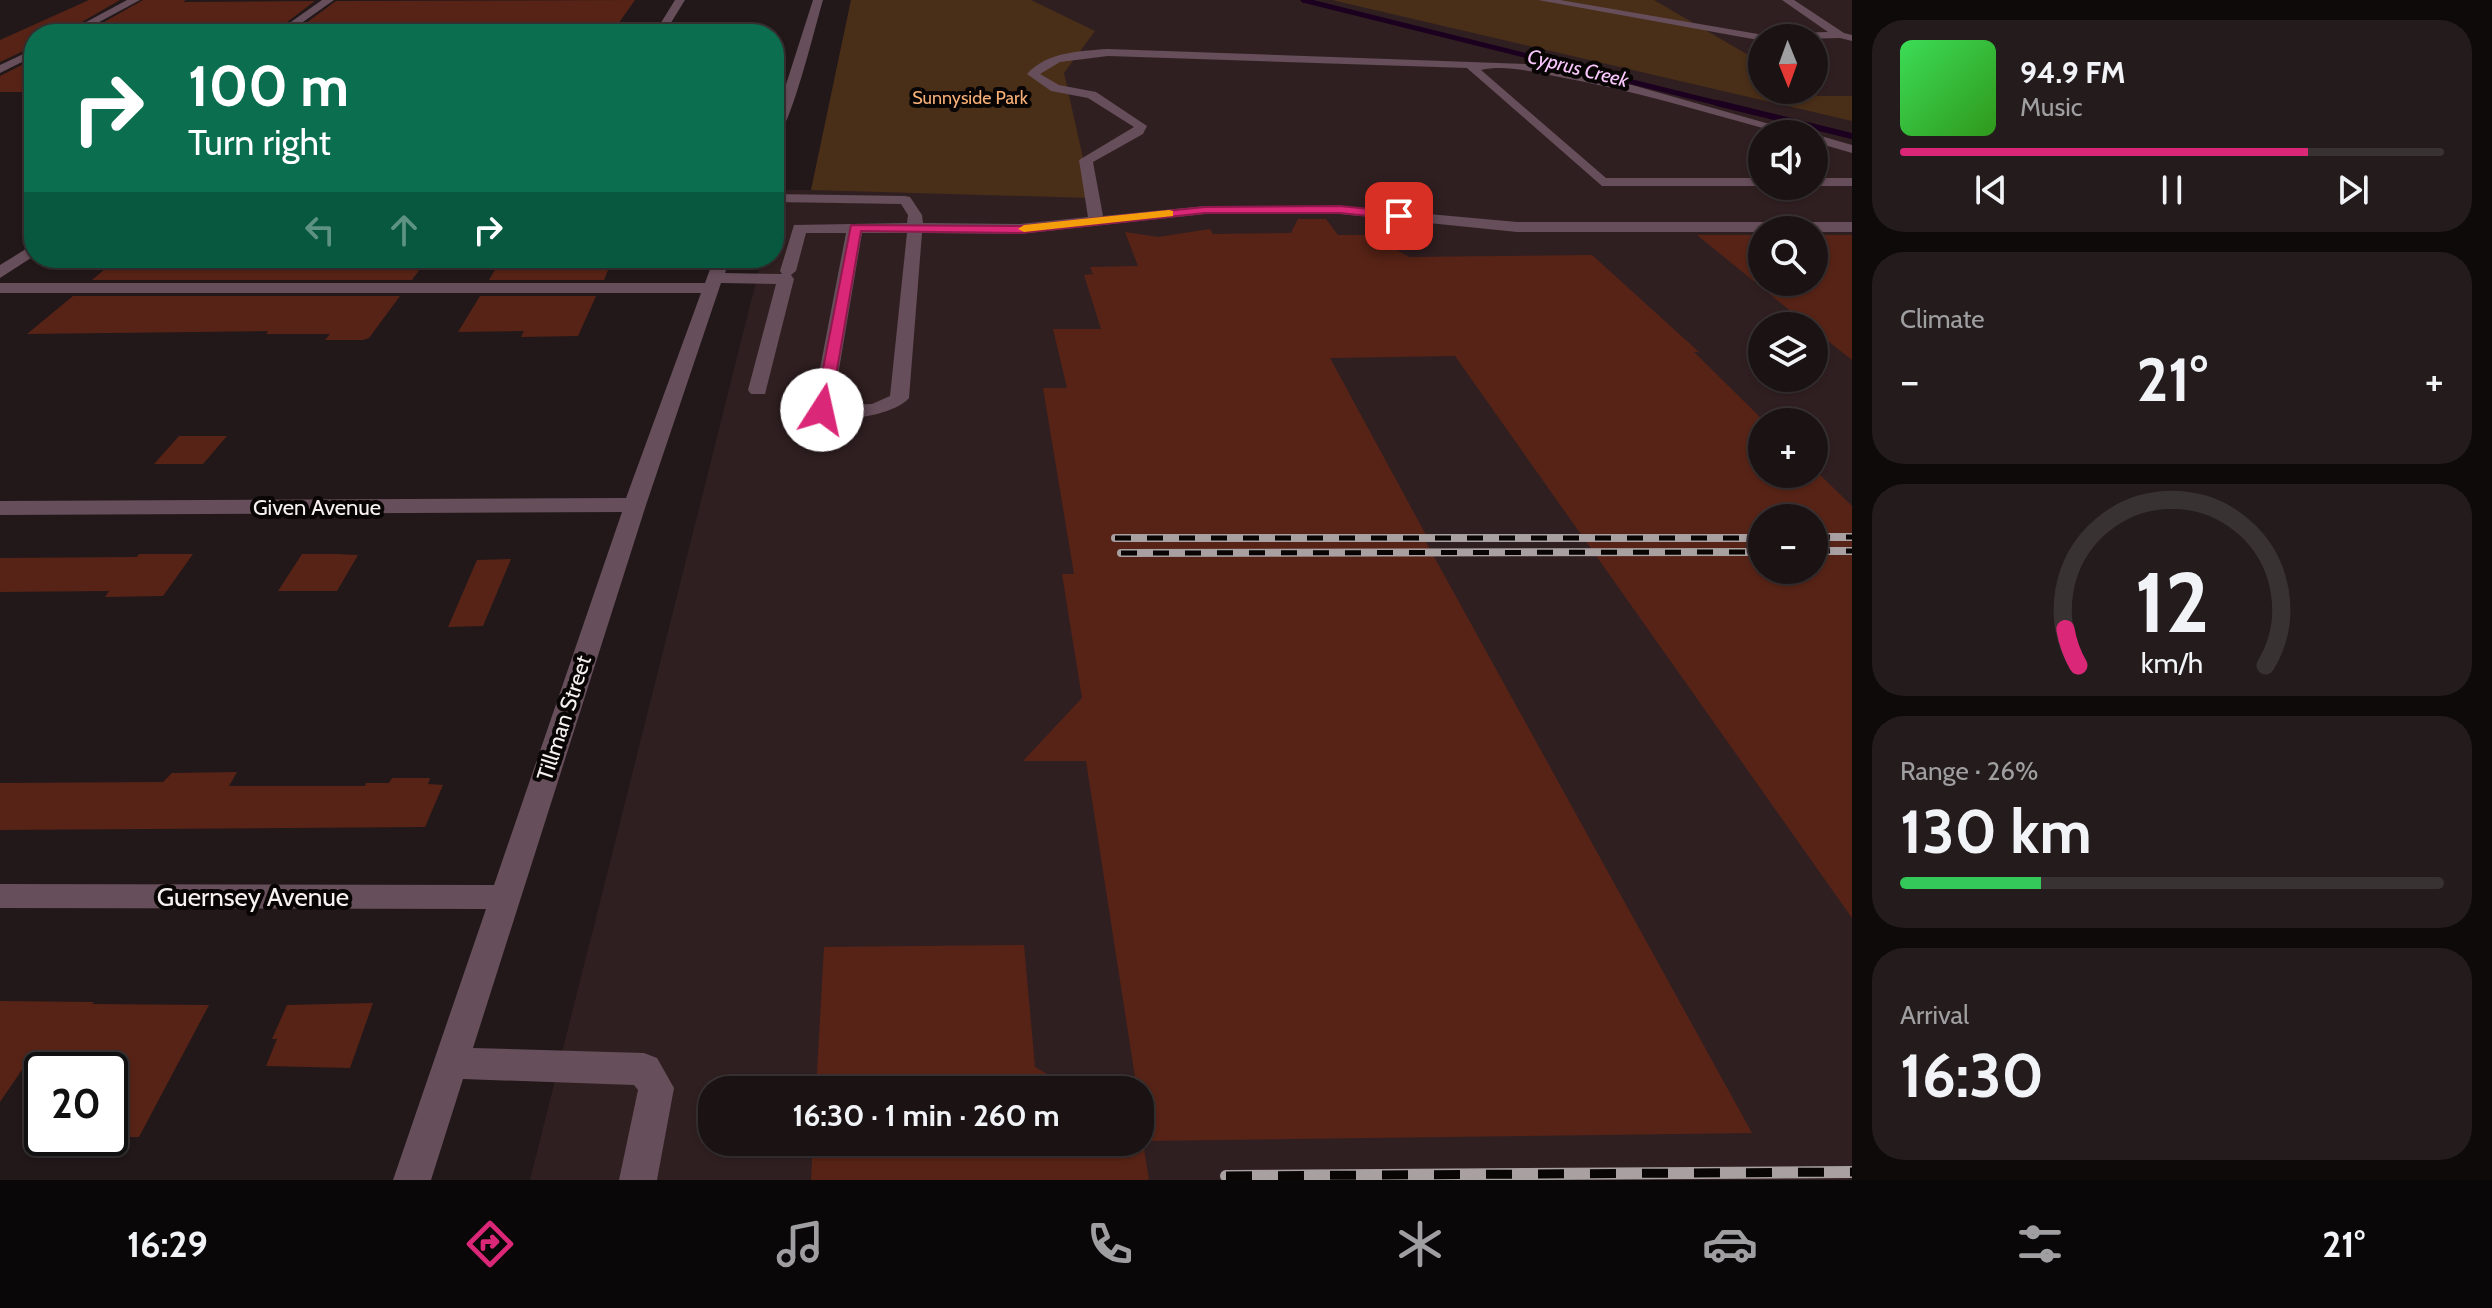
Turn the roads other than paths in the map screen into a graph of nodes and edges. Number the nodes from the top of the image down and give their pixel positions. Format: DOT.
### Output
graph roads {
  1 [pos="135,0"];
  2 [pos="329,0"];
  3 [pos="680,0"];
  4 [pos="818,0"];
  5 [pos="1543,0"];
  6 [pos="1787,0"];
  7 [pos="88,24"];
  8 [pos="294,24"];
  9 [pos="665,24"];
  10 [pos="1840,35"];
  11 [pos="1852,38"];
  12 [pos="24,57"];
  13 [pos="1477,65"];
  14 [pos="0,70"];
  15 [pos="784,105"];
  16 [pos="1748,121"];
  17 [pos="1828,142"];
  18 [pos="1852,149"];
  19 [pos="1748,182"];
  20 [pos="1828,182"];
  21 [pos="1852,182"];
  22 [pos="784,198"];
  23 [pos="1096,220"];
  24 [pos="1852,227"];
  25 [pos="855,228"];
  26 [pos="915,231"];
  27 [pos="24,256"];
  28 [pos="788,271"];
  29 [pos="0,273"];
  30 [pos="715,275"];
  31 [pos="0,288"];
  32 [pos="758,390"];
  33 [pos="635,505"];
  34 [pos="0,508"];
  35 [pos="0,896"];
  36 [pos="505,897"];
  37 [pos="450,1063"];
  38 [pos="412,1180"];
  39 [pos="638,1180"];
  1 -- 7 [label="street"];
  2 -- 8 [label="street"];
  3 -- 9 [label="street"];
  4 -- 15 [label="street"];
  5 -- 10 [label="street"];
  6 -- 10 [label="street"];
  10 -- 11 [label="street"];
  12 -- 14 [label="street"];
  13 -- 16 [label="street"];
  13 -- 19 [label="street"];
  13 -- 23 [label="street"];
  17 -- 18 [label="street"];
  20 -- 21 [label="street"];
  22 -- 26 [label="street"];
  23 -- 24 [label="street"];
  23 -- 26 [label="street"];
  25 -- 26 [label="street"];
  25 -- 26 [label="street"];
  25 -- 28 [label="street"];
  27 -- 29 [label="street"];
  30 -- 31 [label="street"];
  30 -- 32 [label="street"];
  30 -- 33 [label="street, Tillman Street"];
  33 -- 34 [label="street, Given Avenue"];
  33 -- 36 [label="street, Tillman Street"];
  35 -- 36 [label="street, Guernsey Avenue"];
  36 -- 37 [label="street, Tillman Street"];
  37 -- 38 [label="street, Tillman Street"];
  37 -- 39 [label="street"];
}
